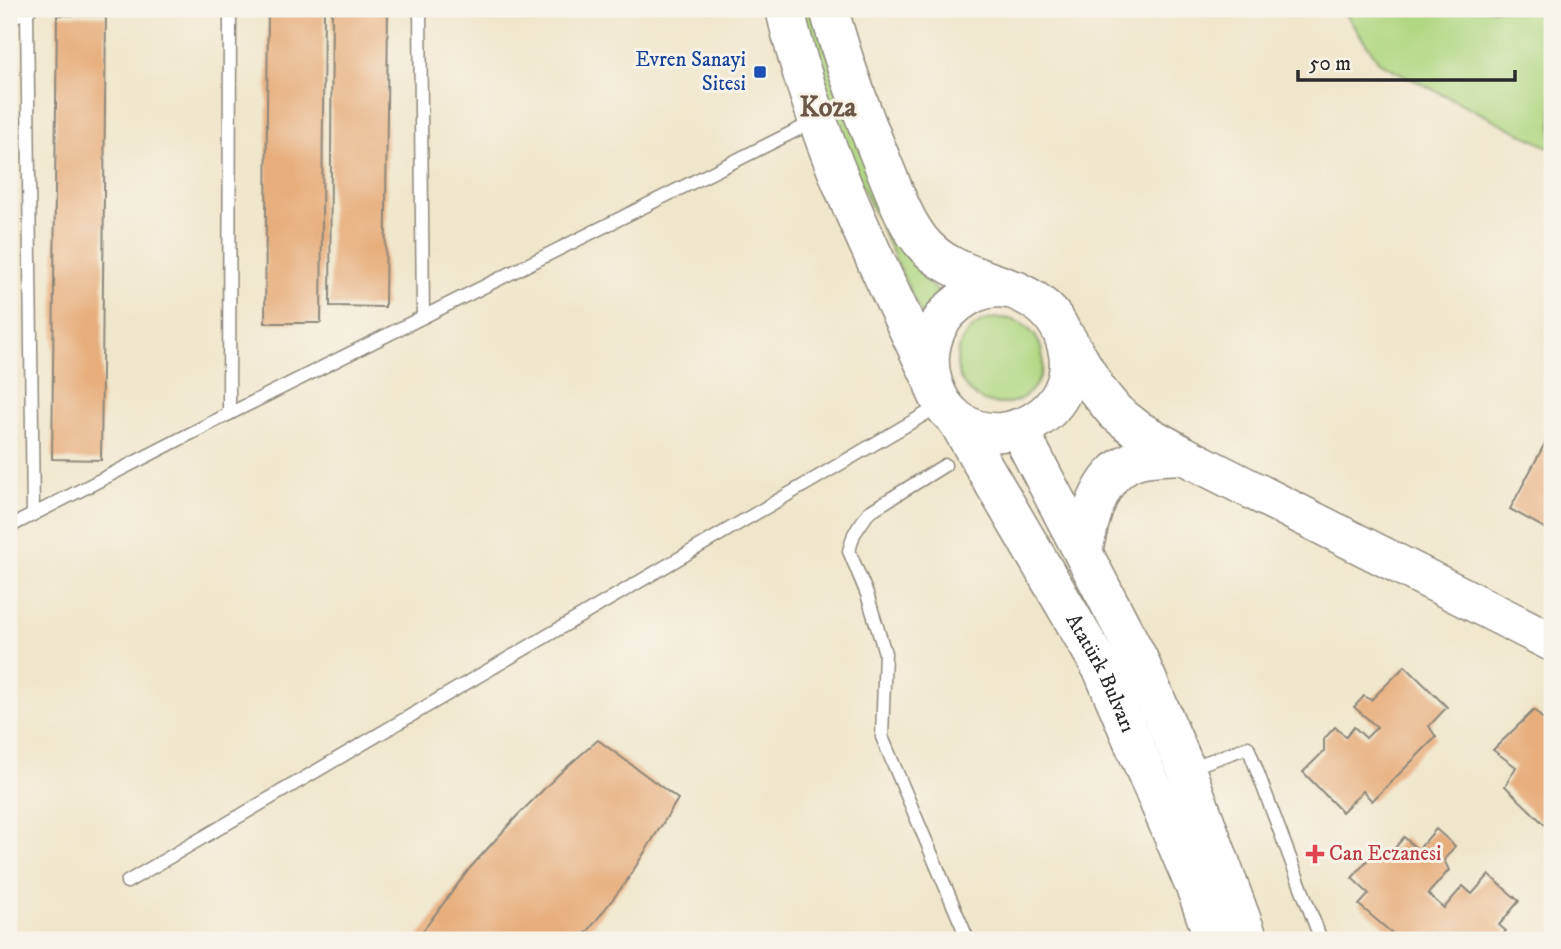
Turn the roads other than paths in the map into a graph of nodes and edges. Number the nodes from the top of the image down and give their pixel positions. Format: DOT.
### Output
graph roads {
  1 [pos="230,9"];
  2 [pos="420,9"];
  3 [pos="785,9"];
  4 [pos="829,9"];
  5 [pos="29,10"];
  6 [pos="9,19"];
  7 [pos="817,121"];
  8 [pos="1016,290"];
  9 [pos="423,317"];
  10 [pos="1065,336"];
  11 [pos="943,400"];
  12 [pos="229,414"];
  13 [pos="1026,425"];
  14 [pos="1182,455"];
  15 [pos="945,465"];
  16 [pos="33,514"];
  17 [pos="9,527"];
  18 [pos="1083,552"];
  19 [pos="1552,642"];
  20 [pos="1186,769"];
  21 [pos="127,882"];
  22 [pos="968,940"];
  23 [pos="1214,940"];
  24 [pos="1249,940"];
  25 [pos="1321,940"];
  1 -- 12 [label="lane"];
  2 -- 9 [label="lane"];
  3 -- 7 [label="main road, Atatürk Bulvarı"];
  4 -- 8 [label="main road"];
  5 -- 6 [label="lane"];
  5 -- 16 [label="lane"];
  7 -- 9 [label="lane"];
  7 -- 11 [label="main road, Atatürk Bulvarı"];
  8 -- 10 [label="main road"];
  8 -- 11 [label="main road"];
  9 -- 12 [label="lane"];
  10 -- 13 [label="main road"];
  10 -- 14 [label="main road"];
  11 -- 13 [label="main road"];
  11 -- 21 [label="lane"];
  11 -- 23 [label="main road, Atatürk Bulvarı"];
  12 -- 16 [label="lane"];
  13 -- 14 [label="main road"];
  13 -- 18 [label="main road, Atatürk Bulvarı"];
  14 -- 18 [label="main road"];
  14 -- 19 [label="main road"];
  15 -- 22 [label="lane"];
  16 -- 17 [label="lane"];
  18 -- 20 [label="main road, Atatürk Bulvarı"];
  20 -- 24 [label="main road, Atatürk Bulvarı"];
  20 -- 25 [label="lane"];
}
